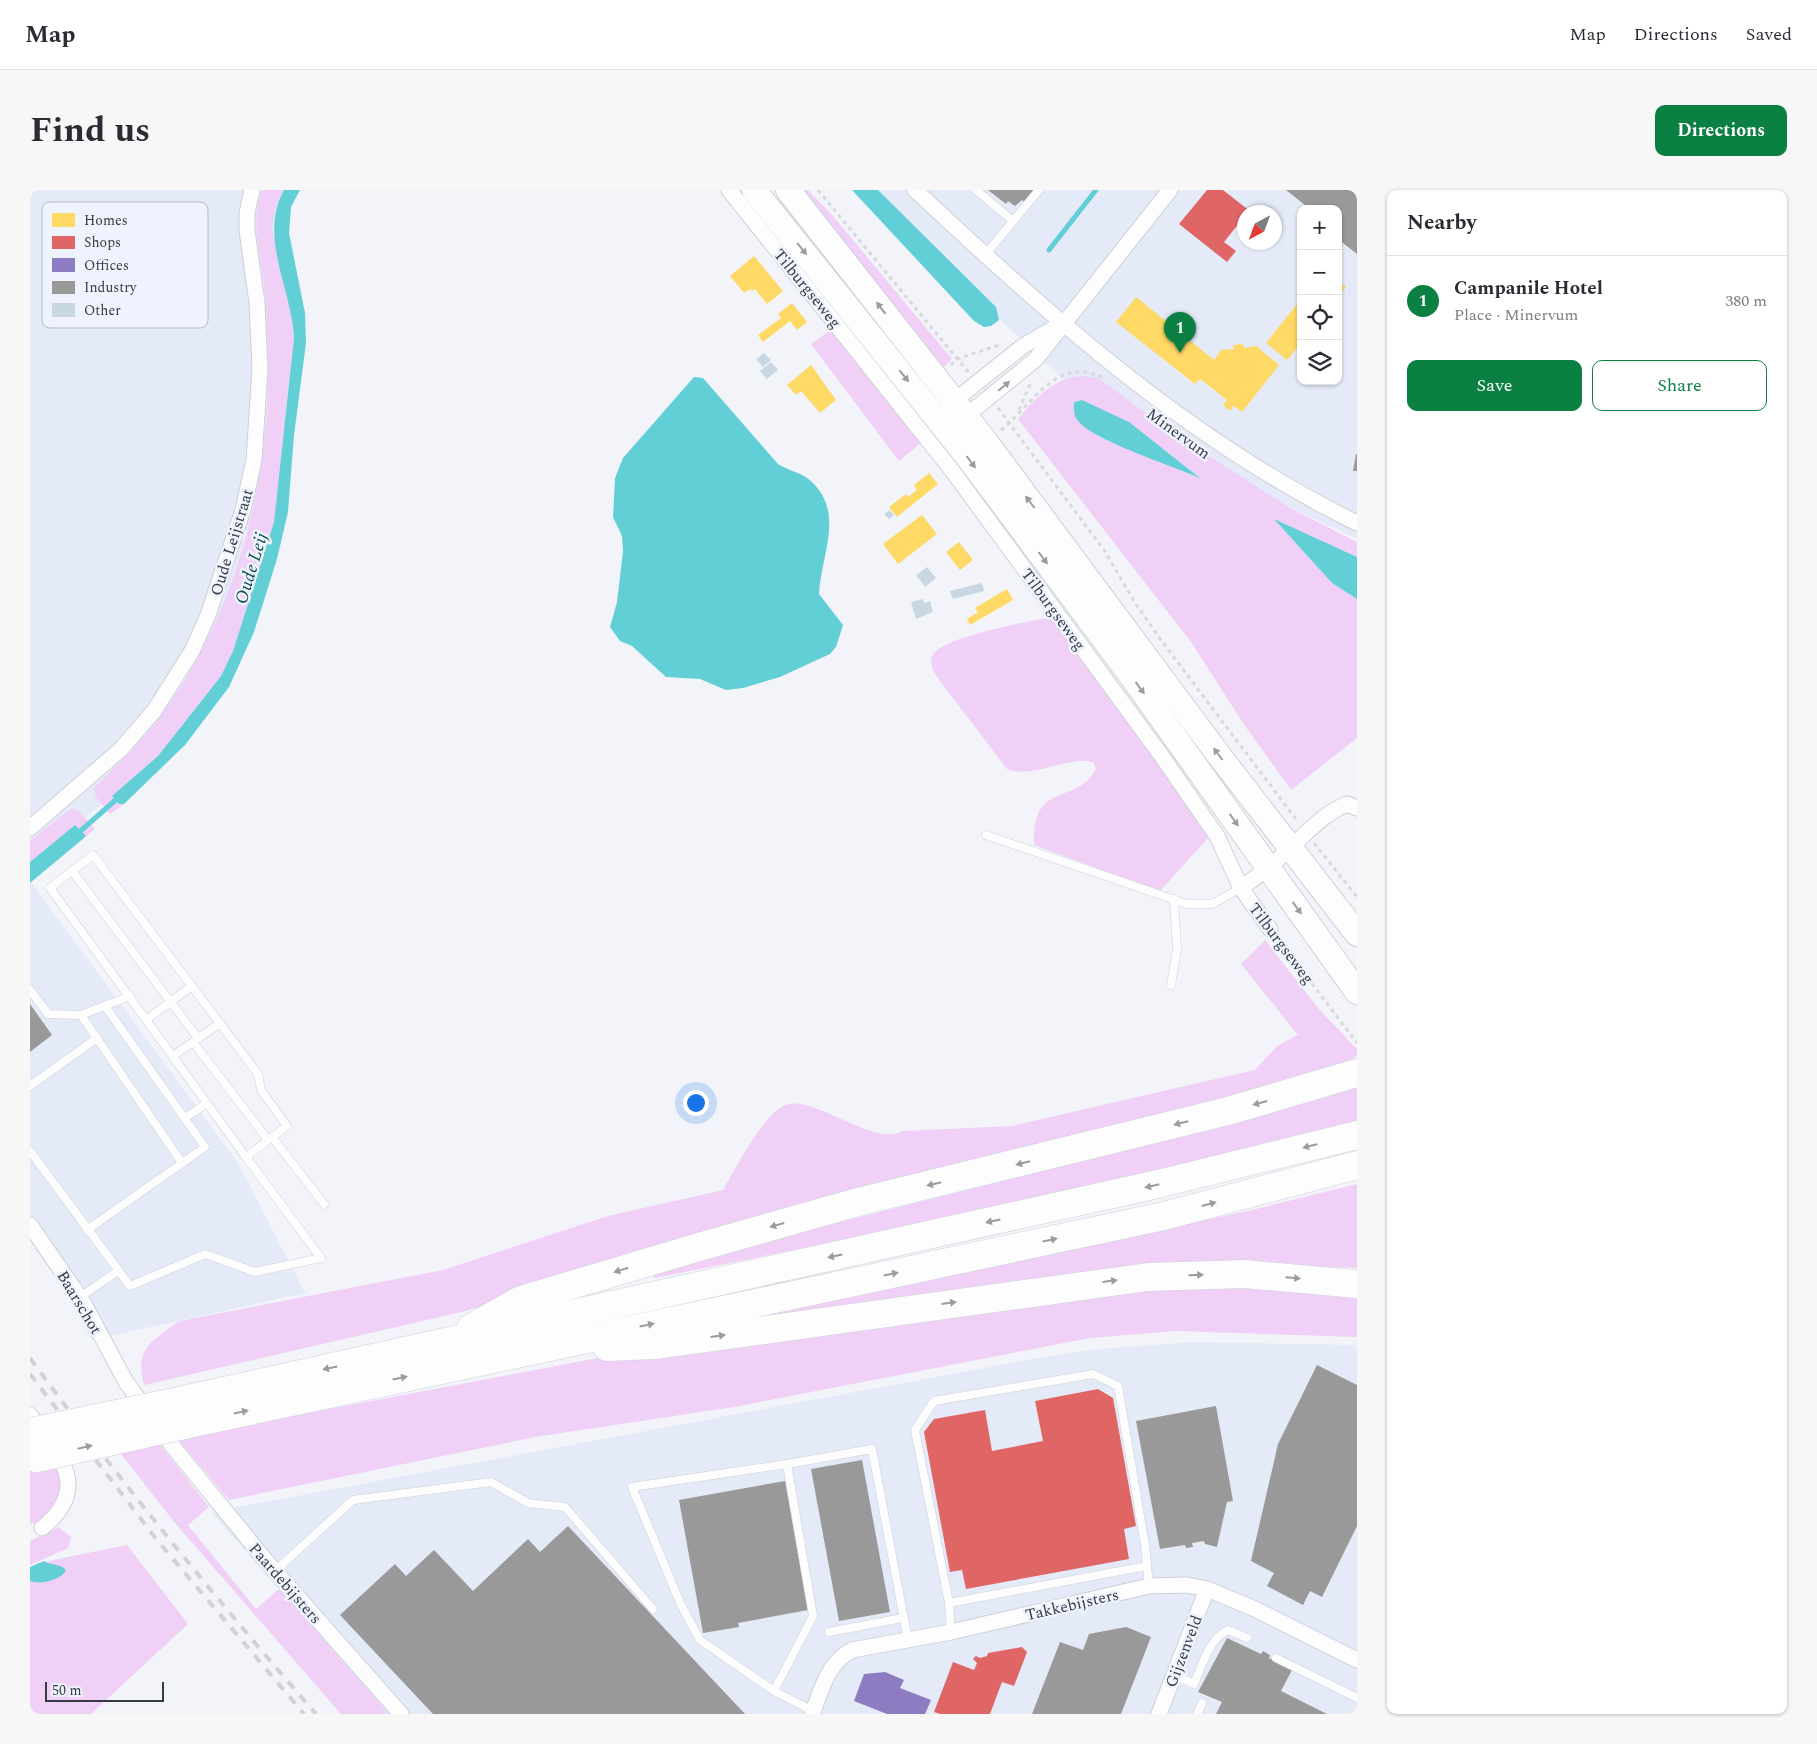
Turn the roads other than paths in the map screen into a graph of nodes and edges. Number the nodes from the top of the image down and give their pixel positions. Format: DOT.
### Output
graph roads {
  1 [pos="252,190"];
  2 [pos="729,190"];
  3 [pos="754,190"];
  4 [pos="788,190"];
  5 [pos="915,190"];
  6 [pos="976,190"];
  7 [pos="1039,190"];
  8 [pos="1170,190"];
  9 [pos="1013,221"];
  10 [pos="985,255"];
  11 [pos="1062,324"];
  12 [pos="960,409"];
  13 [pos="941,423"];
  14 [pos="1357,523"];
  15 [pos="1357,808"];
  16 [pos="30,828"];
  17 [pos="986,835"];
  18 [pos="1298,840"];
  19 [pos="1268,868"];
  20 [pos="72,871"];
  21 [pos="1241,888"];
  22 [pos="1174,899"];
  23 [pos="1270,929"];
  24 [pos="1357,934"];
  25 [pos="1171,985"];
  26 [pos="192,986"];
  27 [pos="30,990"];
  28 [pos="1357,992"];
  29 [pos="130,996"];
  30 [pos="171,1001"];
  31 [pos="105,1006"];
  32 [pos="82,1015"];
  33 [pos="146,1019"];
  34 [pos="220,1023"];
  35 [pos="98,1038"];
  36 [pos="195,1040"];
  37 [pos="173,1056"];
  38 [pos="1357,1073"];
  39 [pos="30,1086"];
  40 [pos="207,1103"];
  41 [pos="185,1118"];
  42 [pos="1357,1135"];
  43 [pos="270,1138"];
  44 [pos="31,1155"];
  45 [pos="246,1157"];
  46 [pos="182,1163"];
  47 [pos="1357,1165"];
  48 [pos="324,1204"];
  49 [pos="30,1225"];
  50 [pos="87,1230"];
  51 [pos="118,1271"];
  52 [pos="1357,1284"];
  53 [pos="80,1297"];
  54 [pos="446,1342"];
  55 [pos="530,1350"];
  56 [pos="186,1412"];
  57 [pos="30,1415"];
  58 [pos="30,1432"];
  59 [pos="174,1448"];
  60 [pos="34,1459"];
  61 [pos="787,1464"];
  62 [pos="42,1528"];
  63 [pos="1147,1566"];
  64 [pos="275,1571"];
  65 [pos="1149,1586"];
  66 [pos="1207,1589"];
  67 [pos="949,1603"];
  68 [pos="653,1608"];
  69 [pos="903,1618"];
  70 [pos="829,1632"];
  71 [pos="951,1632"];
  72 [pos="1247,1638"];
  73 [pos="908,1640"];
  74 [pos="1276,1658"];
  75 [pos="1357,1660"];
  76 [pos="1174,1675"];
  77 [pos="774,1691"];
  78 [pos="1357,1698"];
  79 [pos="1202,1703"];
  80 [pos="813,1712"];
  81 [pos="401,1714"];
  82 [pos="1159,1714"];
  83 [pos="1196,1714"];
  1 -- 16 [label="street, Oude Leijstraat"];
  2 -- 21 [label="street, Tilburgseweg"];
  3 -- 13 [label="main road, Tilburgseweg, one-way"];
  12 -- 4 [label="main road, one-way"];
  5 -- 10 [label="street, Minervum"];
  6 -- 9 [label="lane"];
  7 -- 9 [label="lane"];
  8 -- 11 [label="street"];
  9 -- 10 [label="lane"];
  10 -- 11 [label="street, Minervum"];
  11 -- 12 [label="street"];
  12 -- 11 [label="street, one-way"];
  11 -- 14 [label="street, Minervum"];
  12 -- 13 [label="street"];
  18 -- 12 [label="main road, one-way"];
  13 -- 19 [label="main road, Tilburgseweg, one-way"];
  15 -- 18 [label="street"];
  17 -- 22 [label="lane"];
  18 -- 19 [label="street"];
  18 -- 24 [label="main road"];
  19 -- 21 [label="street"];
  19 -- 28 [label="main road, Tilburgseweg, one-way"];
  20 -- 26 [label="lane"];
  20 -- 29 [label="lane"];
  20 -- 30 [label="lane"];
  21 -- 22 [label="lane"];
  21 -- 23 [label="street, Tilburgseweg"];
  22 -- 25 [label="lane"];
  26 -- 30 [label="lane"];
  26 -- 34 [label="lane"];
  27 -- 32 [label="lane"];
  29 -- 31 [label="lane"];
  29 -- 33 [label="lane"];
  30 -- 33 [label="lane"];
  30 -- 36 [label="lane"];
  31 -- 32 [label="lane"];
  31 -- 41 [label="lane"];
  32 -- 35 [label="lane"];
  33 -- 37 [label="lane"];
  34 -- 36 [label="lane"];
  34 -- 43 [label="lane"];
  35 -- 39 [label="lane"];
  35 -- 46 [label="lane"];
  36 -- 37 [label="lane"];
  36 -- 43 [label="lane"];
  37 -- 40 [label="lane"];
  38 -- 54 [label="highway, one-way"];
  40 -- 41 [label="lane"];
  40 -- 45 [label="lane"];
  41 -- 46 [label="lane"];
  42 -- 54 [label="highway, one-way"];
  43 -- 45 [label="lane"];
  43 -- 48 [label="lane"];
  44 -- 50 [label="lane"];
  45 -- 51 [label="lane"];
  46 -- 50 [label="lane"];
  55 -- 47 [label="highway, one-way"];
  49 -- 53 [label="street, Baarschot"];
  50 -- 51 [label="lane"];
  51 -- 53 [label="lane"];
  55 -- 52 [label="highway, one-way"];
  53 -- 59 [label="street, Baarschot"];
  54 -- 56 [label="highway, one-way"];
  56 -- 55 [label="highway, one-way"];
  56 -- 58 [label="highway, bridge"];
  60 -- 56 [label="highway, one-way, bridge"];
  57 -- 62 [label="street"];
  59 -- 64 [label="street, Paardebijsters"];
  61 -- 69 [label="lane"];
  61 -- 77 [label="lane"];
  61 -- 77 [label="lane"];
  63 -- 65 [label="lane"];
  63 -- 67 [label="lane"];
  63 -- 67 [label="lane"];
  64 -- 68 [label="lane"];
  64 -- 81 [label="street, Paardebijsters"];
  65 -- 66 [label="street, Takkebijsters"];
  65 -- 71 [label="street, Takkebijsters"];
  66 -- 75 [label="street, Takkebijsters"];
  66 -- 76 [label="street, Gijzenveld"];
  67 -- 71 [label="lane"];
  69 -- 70 [label="lane"];
  69 -- 73 [label="lane"];
  71 -- 73 [label="street, Takkebijsters"];
  72 -- 76 [label="lane"];
  73 -- 80 [label="street, Takkebijsters"];
  74 -- 78 [label="lane"];
  76 -- 82 [label="street, Gijzenveld"];
  77 -- 80 [label="lane"];
  79 -- 83 [label="lane"];
}
